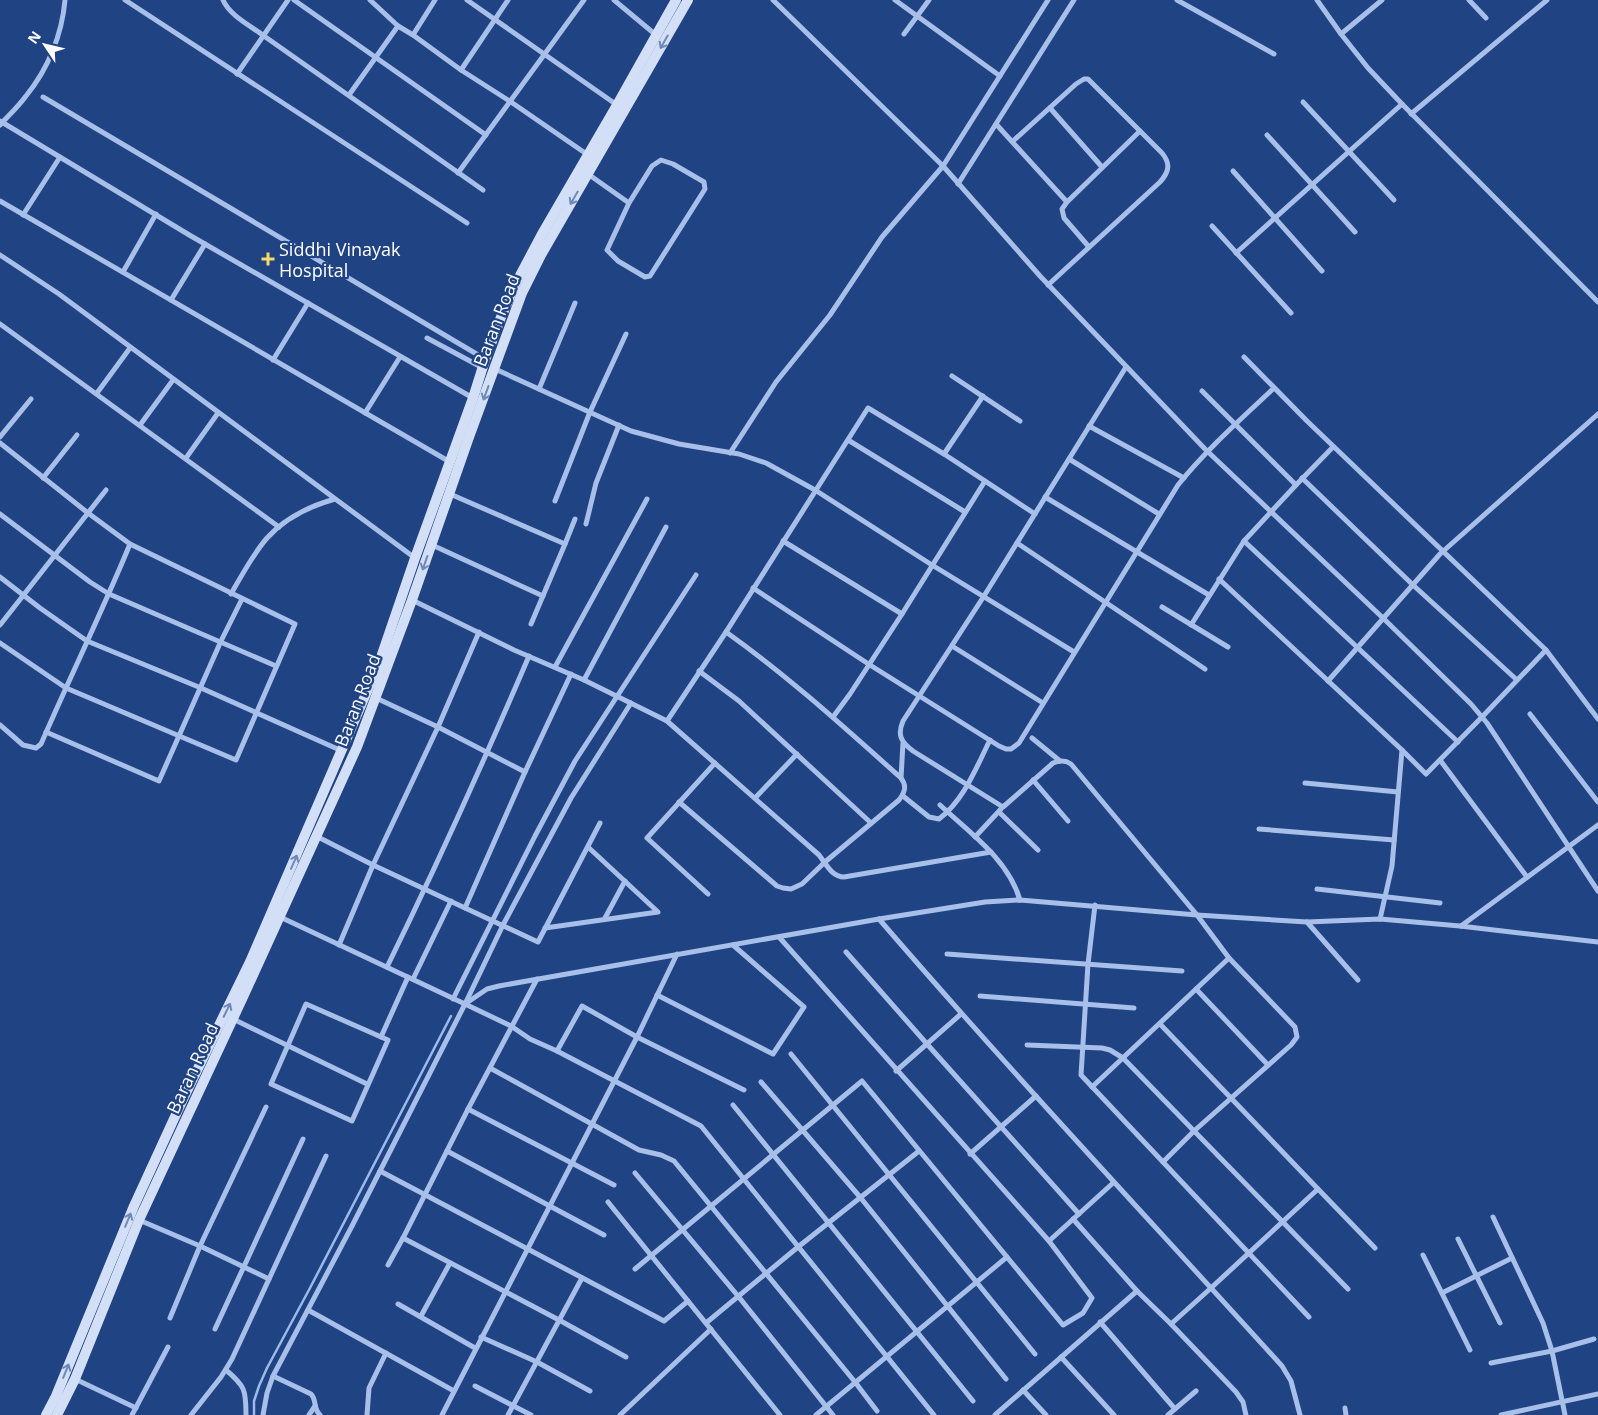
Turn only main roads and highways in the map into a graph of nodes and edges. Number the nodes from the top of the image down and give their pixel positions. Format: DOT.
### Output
graph roads {
  1 [pos="676,0"];
  2 [pos="688,0"];
  3 [pos="275,915"];
  4 [pos="101,1298"];
  5 [pos="46,1415"];
  6 [pos="57,1415"];
  3 -- 1 [label="main road, Baran Road, one-way"];
  2 -- 3 [label="main road, Baran Road, one-way"];
  3 -- 4 [label="main road, Baran Road"];
  4 -- 3 [label="main road, Baran Road, one-way"];
  5 -- 4 [label="main road, Baran Road, one-way"];
  4 -- 6 [label="main road, Baran Road"];
}
